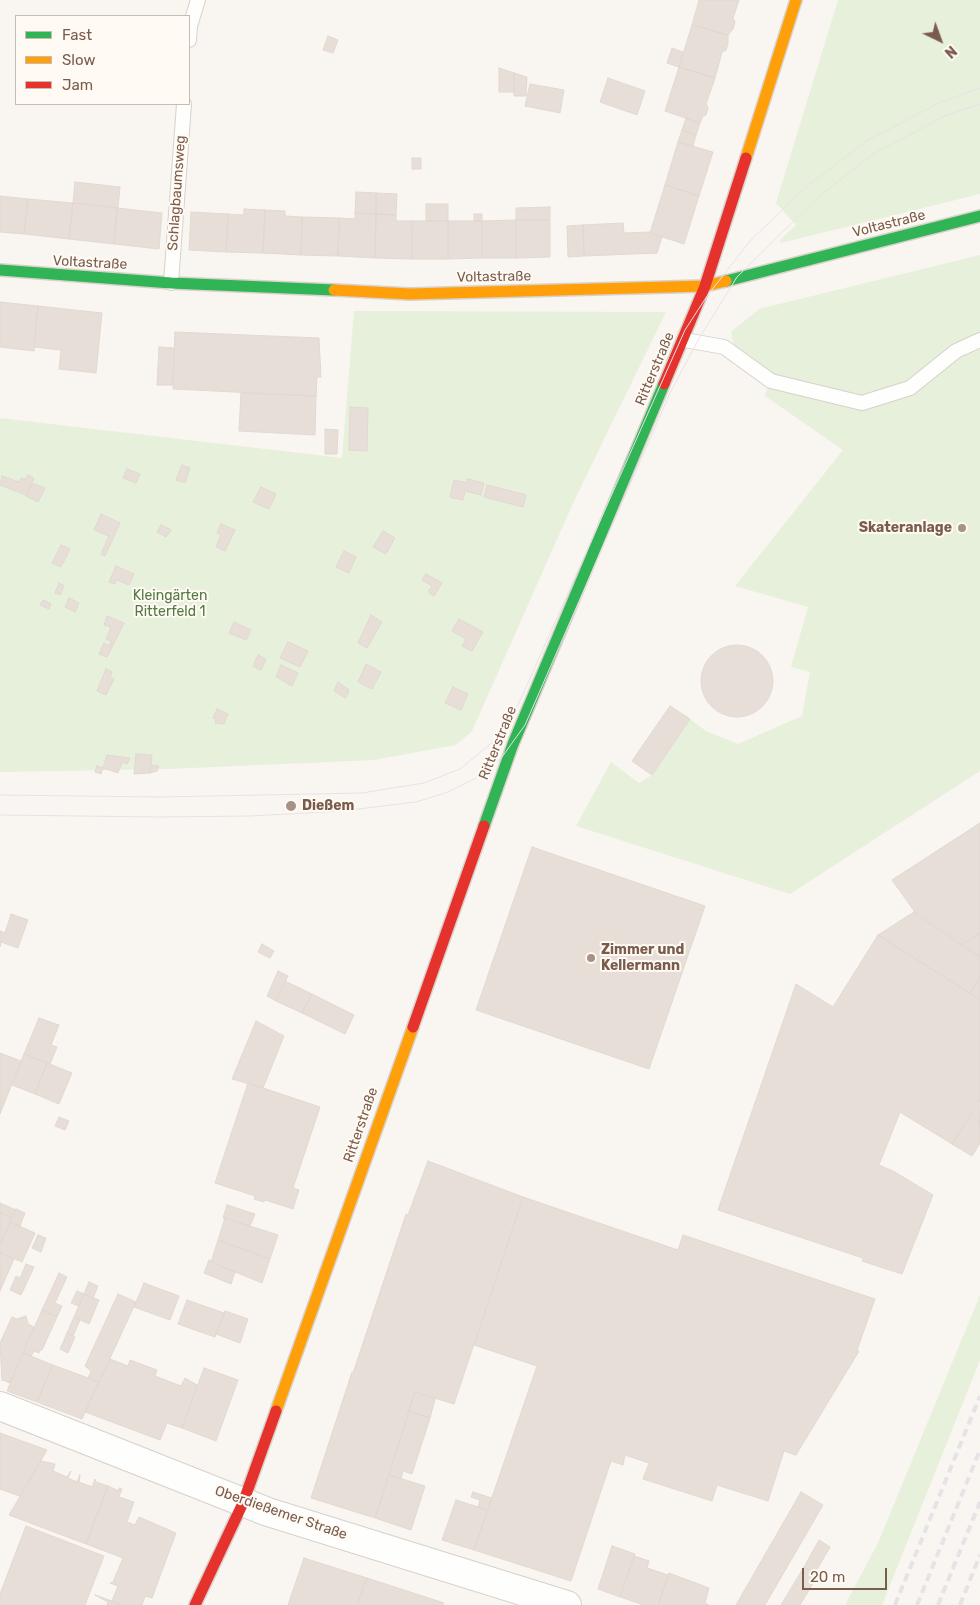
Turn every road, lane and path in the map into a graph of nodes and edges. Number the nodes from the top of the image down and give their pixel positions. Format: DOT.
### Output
graph roads {
  1 [pos="198,0"];
  2 [pos="796,0"];
  3 [pos="190,26"];
  4 [pos="184,105"];
  5 [pos="980,216"];
  6 [pos="0,270"];
  7 [pos="171,283"];
  8 [pos="705,286"];
  9 [pos="684,340"];
  10 [pos="980,340"];
  11 [pos="0,1406"];
  12 [pos="242,1503"];
  13 [pos="195,1605"];
  14 [pos="567,1605"];
  1 -- 3 [label="lane"];
  2 -- 8 [label="main road, Ritterstraße"];
  4 -- 7 [label="lane, Schlagbaumsweg"];
  5 -- 8 [label="main road, Voltastraße"];
  6 -- 7 [label="main road, Voltastraße"];
  7 -- 8 [label="main road, Voltastraße"];
  8 -- 9 [label="main road, Ritterstraße"];
  9 -- 10 [label="lane"];
  9 -- 12 [label="main road, Ritterstraße"];
  11 -- 12 [label="street, Oberdießemer Straße"];
  12 -- 13 [label="main road, Ritterstraße"];
  12 -- 14 [label="street, Oberdießemer Straße"];
}
